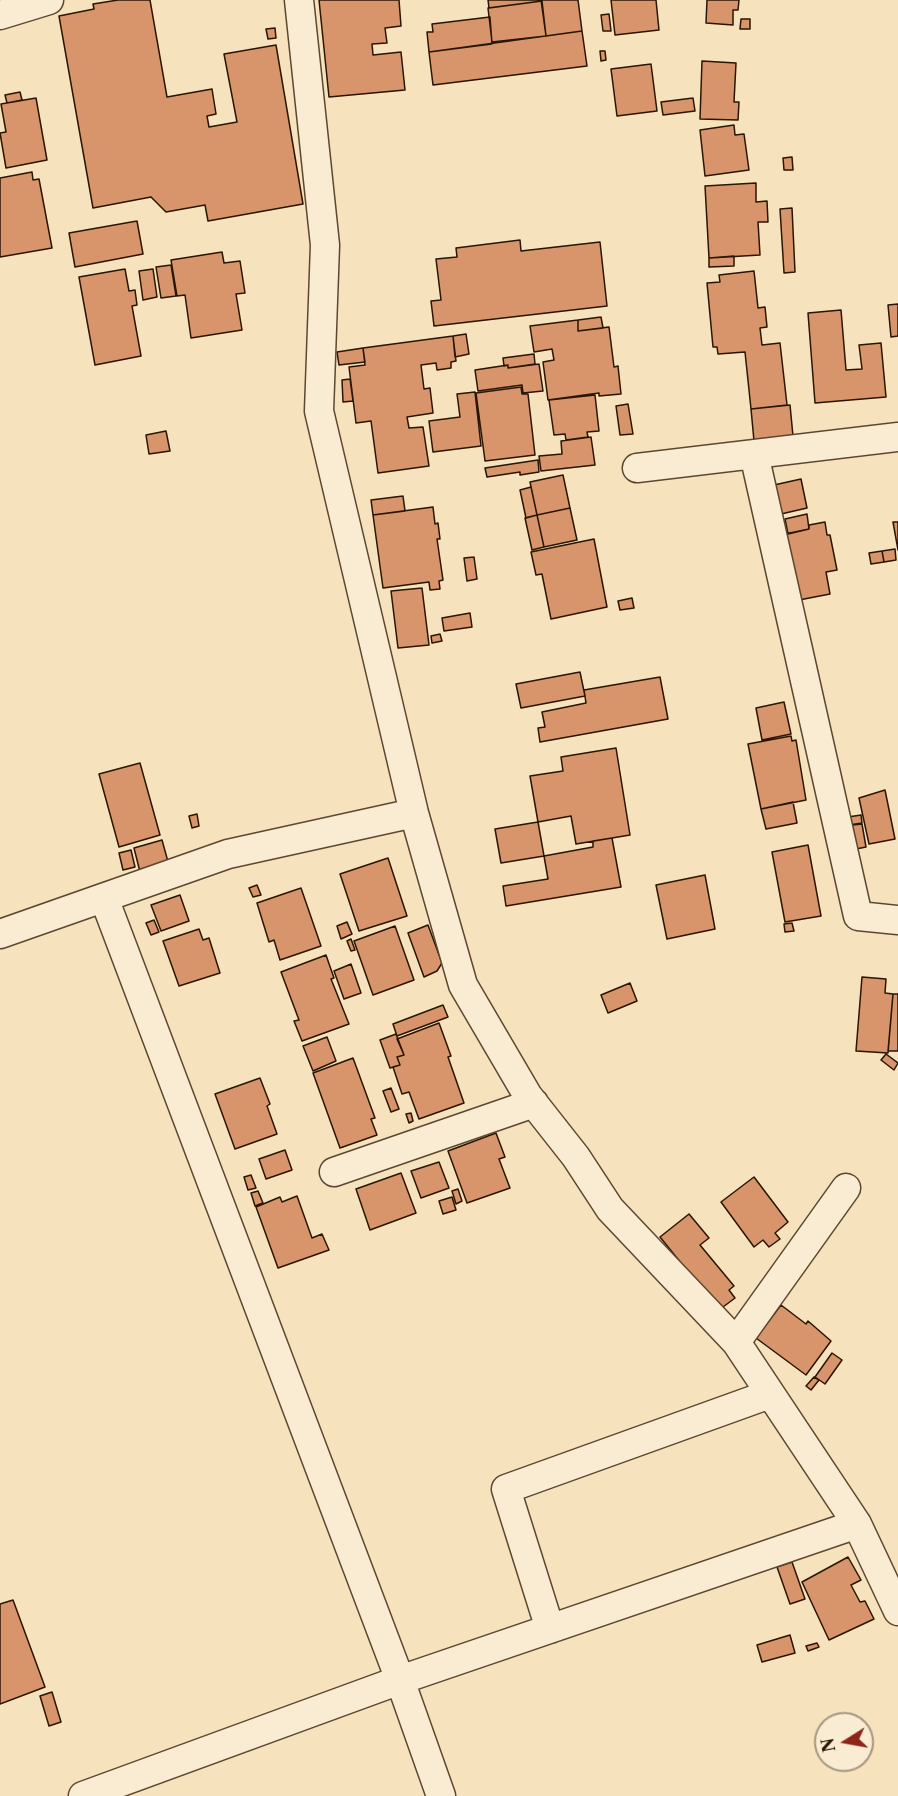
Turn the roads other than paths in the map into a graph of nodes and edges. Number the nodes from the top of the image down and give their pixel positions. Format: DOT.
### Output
graph roads {
  1 [pos="49,0"];
  2 [pos="299,0"];
  3 [pos="0,15"];
  4 [pos="898,437"];
  5 [pos="754,454"];
  6 [pos="637,468"];
  7 [pos="414,813"];
  8 [pos="104,898"];
  9 [pos="898,920"];
  10 [pos="0,934"];
  11 [pos="534,1103"];
  12 [pos="334,1172"];
  13 [pos="846,1188"];
  14 [pos="736,1342"];
  15 [pos="770,1394"];
  16 [pos="857,1524"];
  17 [pos="898,1611"];
  18 [pos="550,1629"];
  19 [pos="400,1680"];
  20 [pos="83,1796"];
  21 [pos="441,1796"];
  1 -- 3 [label="street"];
  2 -- 7 [label="street"];
  4 -- 5 [label="street"];
  5 -- 6 [label="street"];
  5 -- 9 [label="street"];
  7 -- 8 [label="street"];
  7 -- 11 [label="street"];
  8 -- 10 [label="street"];
  8 -- 19 [label="street"];
  11 -- 12 [label="street"];
  11 -- 14 [label="street"];
  13 -- 14 [label="street"];
  14 -- 15 [label="street"];
  15 -- 16 [label="street"];
  15 -- 18 [label="street"];
  16 -- 17 [label="street"];
  16 -- 18 [label="street"];
  18 -- 19 [label="street"];
  19 -- 20 [label="street"];
  19 -- 21 [label="street"];
}
